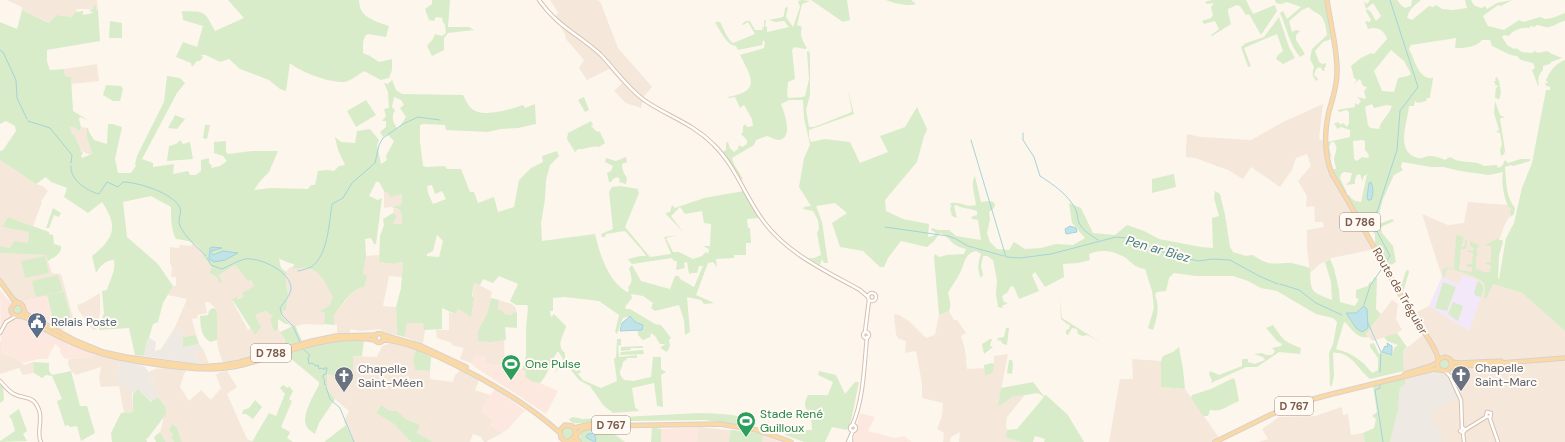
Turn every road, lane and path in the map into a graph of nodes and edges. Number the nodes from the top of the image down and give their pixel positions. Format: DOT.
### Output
graph roads {
  1 [pos="539,0"];
  2 [pos="1327,0"];
  3 [pos="0,281"];
  4 [pos="0,285"];
  5 [pos="860,290"];
  6 [pos="870,293"];
  7 [pos="868,297"];
  8 [pos="871,301"];
  9 [pos="18,303"];
  10 [pos="13,305"];
  11 [pos="24,310"];
  12 [pos="12,314"];
  13 [pos="18,316"];
  14 [pos="10,319"];
  15 [pos="0,333"];
  16 [pos="376,335"];
  17 [pos="383,338"];
  18 [pos="375,340"];
  19 [pos="1437,353"];
  20 [pos="1443,357"];
  21 [pos="1565,358"];
  22 [pos="1524,361"];
  23 [pos="1438,362"];
  24 [pos="1452,362"];
  25 [pos="1451,368"];
  26 [pos="1439,369"];
  27 [pos="1446,372"];
  28 [pos="1450,376"];
  29 [pos="0,381"];
  30 [pos="1377,383"];
  31 [pos="549,424"];
  32 [pos="649,424"];
  33 [pos="853,426"];
  34 [pos="562,428"];
  35 [pos="574,428"];
  36 [pos="1462,428"];
  37 [pos="852,430"];
  38 [pos="1465,430"];
  39 [pos="560,433"];
  40 [pos="1463,433"];
  41 [pos="576,435"];
  42 [pos="570,441"];
  43 [pos="41,442"];
  44 [pos="575,442"];
  45 [pos="579,442"];
  46 [pos="791,442"];
  47 [pos="849,442"];
  48 [pos="1215,442"];
  49 [pos="1464,442"];
  50 [pos="1498,442"];
  1 -- 5 [label="main road"];
  2 -- 19 [label="main road, Route de Tréguier / D 786"];
  3 -- 9 [label="main road"];
  4 -- 10 [label="main road"];
  5 -- 6 [label="main road"];
  5 -- 7 [label="main road"];
  6 -- 7 [label="main road"];
  6 -- 8 [label="main road"];
  7 -- 8 [label="main road"];
  8 -- 33 [label="main road"];
  9 -- 10 [label="main road"];
  9 -- 11 [label="main road"];
  10 -- 12 [label="main road"];
  11 -- 13 [label="main road"];
  11 -- 16 [label="main road, D 788"];
  12 -- 13 [label="main road"];
  12 -- 14 [label="main road"];
  13 -- 14 [label="main road"];
  13 -- 18 [label="main road, D 788"];
  14 -- 15 [label="main road"];
  16 -- 17 [label="main road"];
  16 -- 18 [label="main road"];
  17 -- 18 [label="main road"];
  17 -- 31 [label="main road"];
  19 -- 20 [label="main road, D 786"];
  19 -- 23 [label="main road, D 786"];
  20 -- 23 [label="main road"];
  20 -- 24 [label="main road"];
  21 -- 22 [label="main road"];
  22 -- 24 [label="main road"];
  22 -- 25 [label="main road"];
  23 -- 26 [label="main road"];
  23 -- 30 [label="main road, D 767"];
  24 -- 25 [label="main road"];
  25 -- 27 [label="main road"];
  25 -- 28 [label="main road"];
  26 -- 27 [label="main road"];
  26 -- 30 [label="main road, D 767"];
  27 -- 28 [label="main road"];
  28 -- 36 [label="main road"];
  29 -- 43 [label="main road"];
  30 -- 48 [label="main road, D 767"];
  31 -- 34 [label="main road"];
  31 -- 39 [label="main road"];
  32 -- 35 [label="main road, D 767"];
  32 -- 41 [label="main road, D 767"];
  32 -- 46 [label="main road, D 767"];
  33 -- 37 [label="main road"];
  33 -- 37 [label="main road"];
  34 -- 35 [label="main road"];
  34 -- 39 [label="main road"];
  35 -- 41 [label="main road"];
  36 -- 38 [label="main road"];
  36 -- 40 [label="main road"];
  37 -- 47 [label="main road"];
  38 -- 40 [label="main road"];
  38 -- 50 [label="main road"];
  39 -- 42 [label="main road"];
  40 -- 49 [label="main road"];
  41 -- 42 [label="main road"];
  41 -- 45 [label="main road"];
  42 -- 44 [label="main road"];
}
